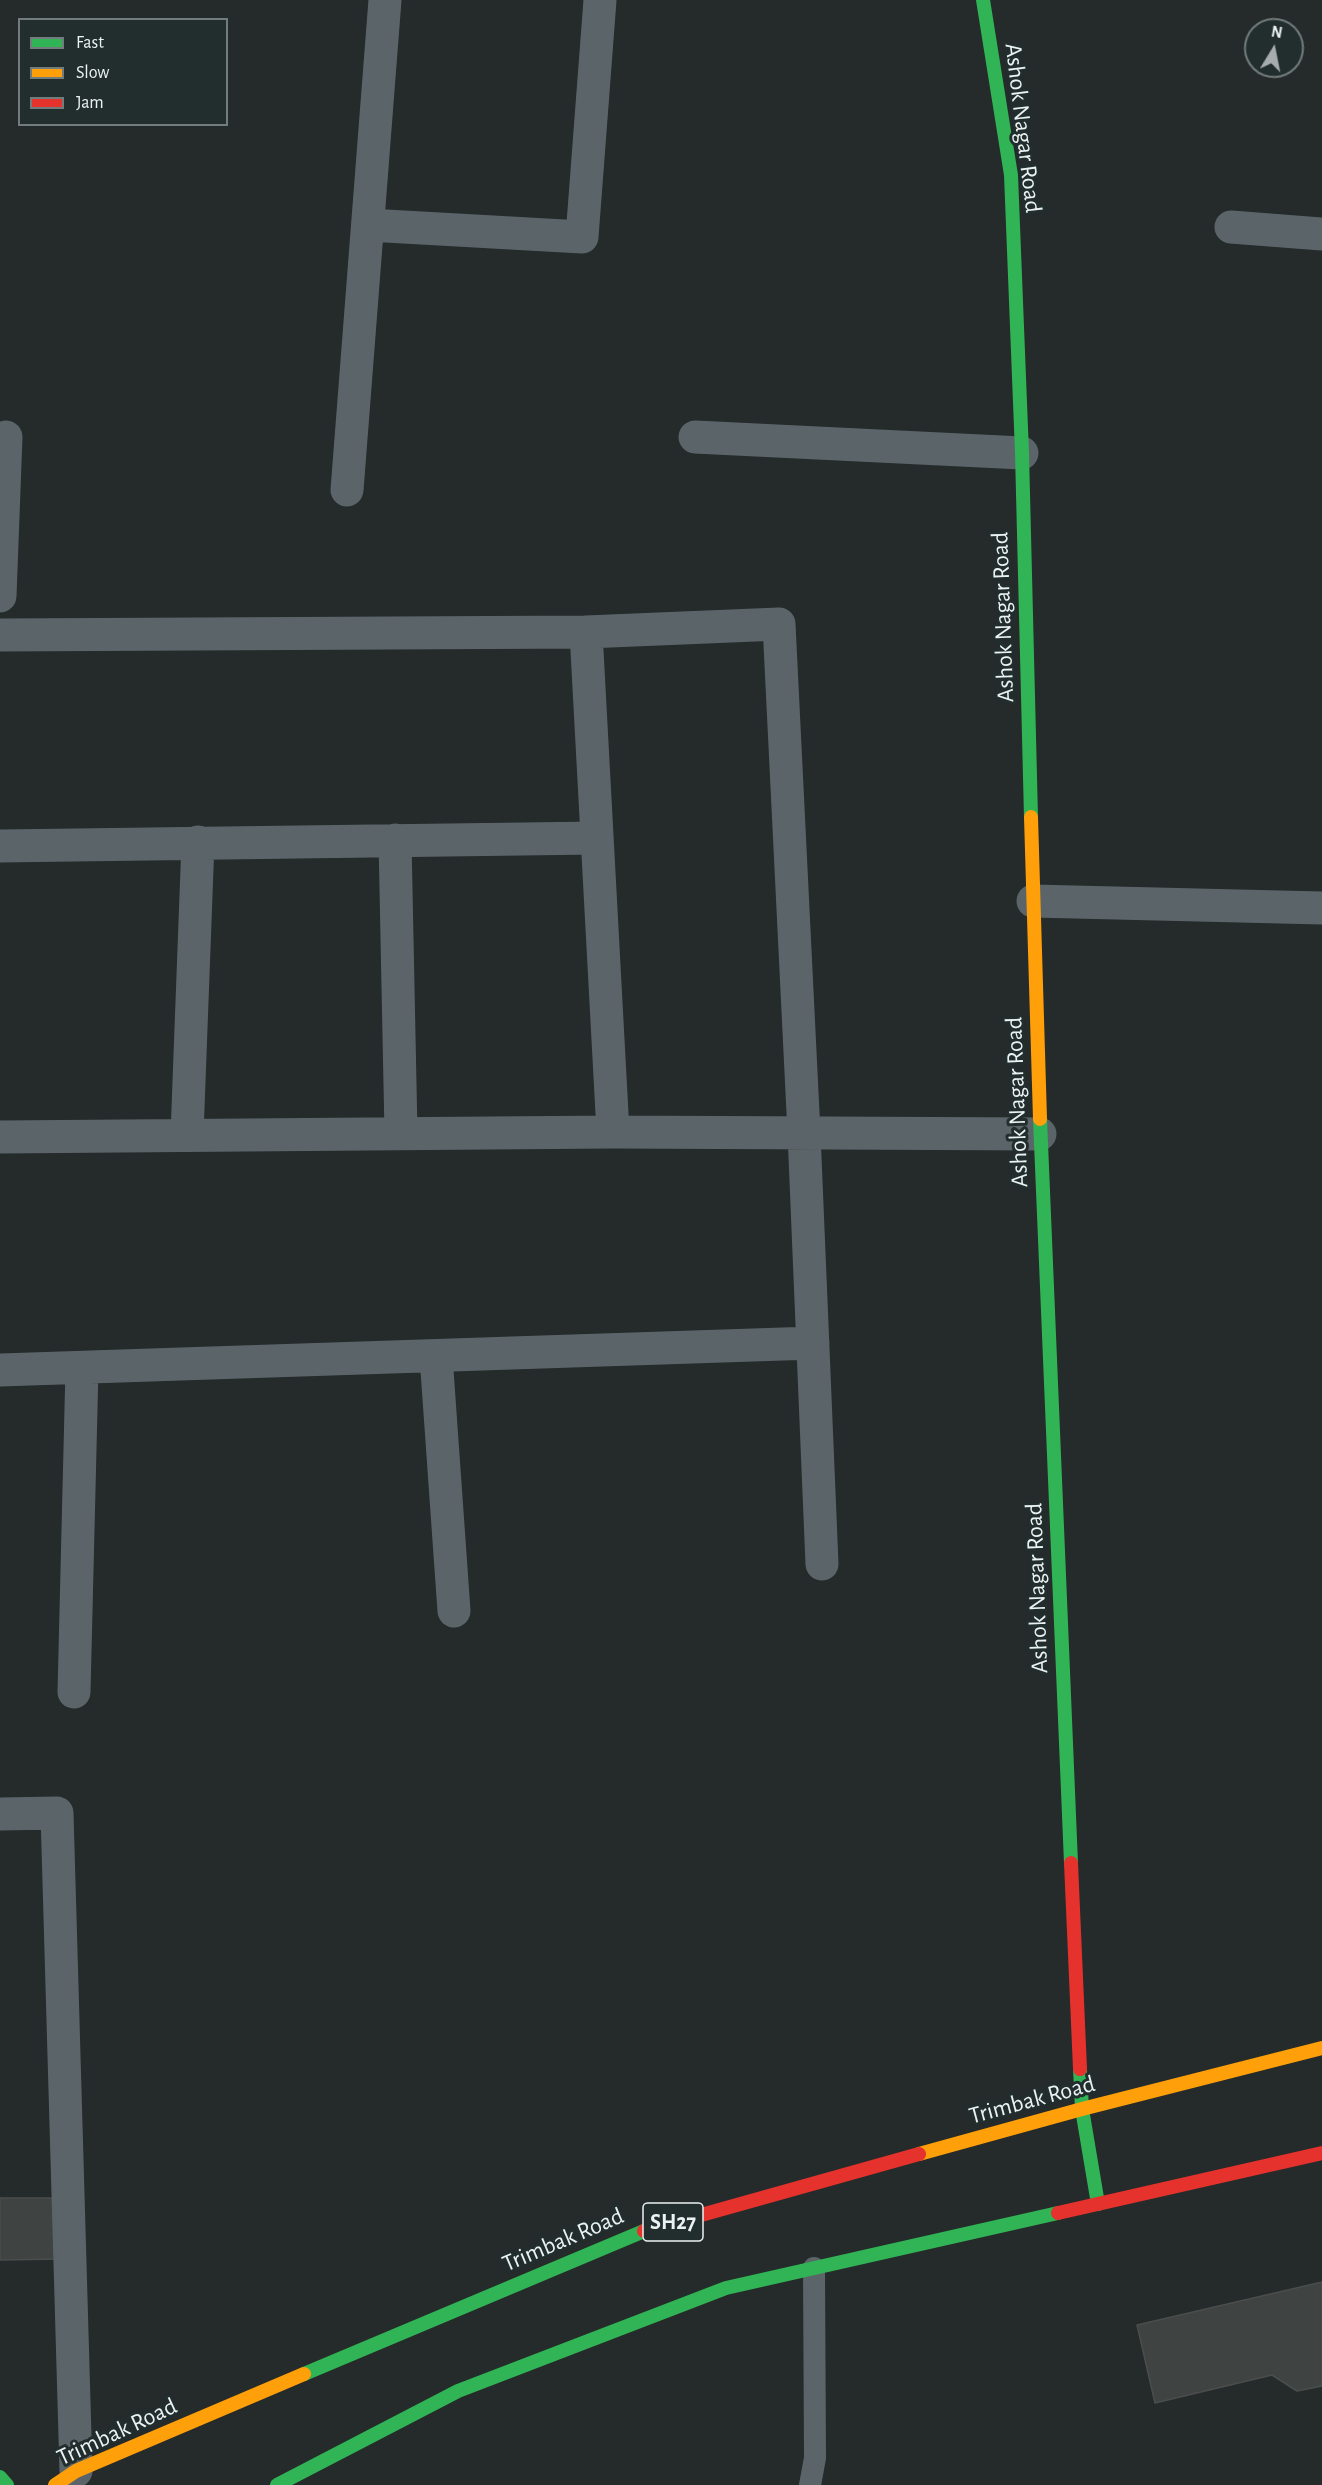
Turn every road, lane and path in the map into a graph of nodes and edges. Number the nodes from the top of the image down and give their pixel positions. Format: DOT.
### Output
graph roads {
  1 [pos="386,0"];
  2 [pos="600,0"];
  3 [pos="983,0"];
  4 [pos="368,225"];
  5 [pos="1231,227"];
  6 [pos="1322,234"];
  7 [pos="6,437"];
  8 [pos="695,437"];
  9 [pos="1022,453"];
  10 [pos="347,490"];
  11 [pos="0,596"];
  12 [pos="586,632"];
  13 [pos="0,635"];
  14 [pos="597,838"];
  15 [pos="395,840"];
  16 [pos="198,842"];
  17 [pos="0,846"];
  18 [pos="1034,901"];
  19 [pos="1322,908"];
  20 [pos="613,1132"];
  21 [pos="401,1133"];
  22 [pos="804,1133"];
  23 [pos="1040,1134"];
  24 [pos="187,1135"];
  25 [pos="0,1137"];
  26 [pos="813,1343"];
  27 [pos="436,1356"];
  28 [pos="82,1368"];
  29 [pos="0,1370"];
  30 [pos="822,1564"];
  31 [pos="454,1611"];
  32 [pos="74,1692"];
  33 [pos="0,1814"];
  34 [pos="1322,2048"];
  35 [pos="1082,2109"];
  36 [pos="1322,2153"];
  37 [pos="1098,2204"];
  38 [pos="814,2268"];
  39 [pos="0,2478"];
  40 [pos="66,2478"];
  41 [pos="7,2485"];
  42 [pos="277,2485"];
  43 [pos="810,2485"];
  1 -- 4 [label="street"];
  2 -- 4 [label="street"];
  3 -- 9 [label="main road, Ashok Nagar Road"];
  4 -- 10 [label="street"];
  5 -- 6 [label="street"];
  7 -- 11 [label="street"];
  8 -- 9 [label="street"];
  9 -- 18 [label="main road, Ashok Nagar Road"];
  12 -- 13 [label="street"];
  12 -- 14 [label="street"];
  12 -- 22 [label="street"];
  14 -- 15 [label="street"];
  14 -- 20 [label="street"];
  15 -- 16 [label="street"];
  15 -- 21 [label="street"];
  16 -- 17 [label="street"];
  16 -- 24 [label="street"];
  18 -- 19 [label="street"];
  18 -- 23 [label="main road, Ashok Nagar Road"];
  20 -- 21 [label="street"];
  20 -- 22 [label="street"];
  21 -- 24 [label="street"];
  22 -- 23 [label="street"];
  22 -- 26 [label="street"];
  23 -- 35 [label="main road, Ashok Nagar Road"];
  24 -- 25 [label="street"];
  26 -- 27 [label="street"];
  26 -- 30 [label="street"];
  27 -- 28 [label="street"];
  27 -- 31 [label="street"];
  28 -- 29 [label="street"];
  28 -- 32 [label="street"];
  33 -- 40 [label="street"];
  34 -- 35 [label="main road, Trimbak Road / SH27"];
  35 -- 37 [label="main road, Ashok Nagar Road"];
  35 -- 40 [label="main road, Trimbak Road / SH27"];
  36 -- 37 [label="main road"];
  37 -- 38 [label="main road"];
  38 -- 42 [label="main road"];
  38 -- 43 [label="lane"];
  39 -- 41 [label="main road"];
}
